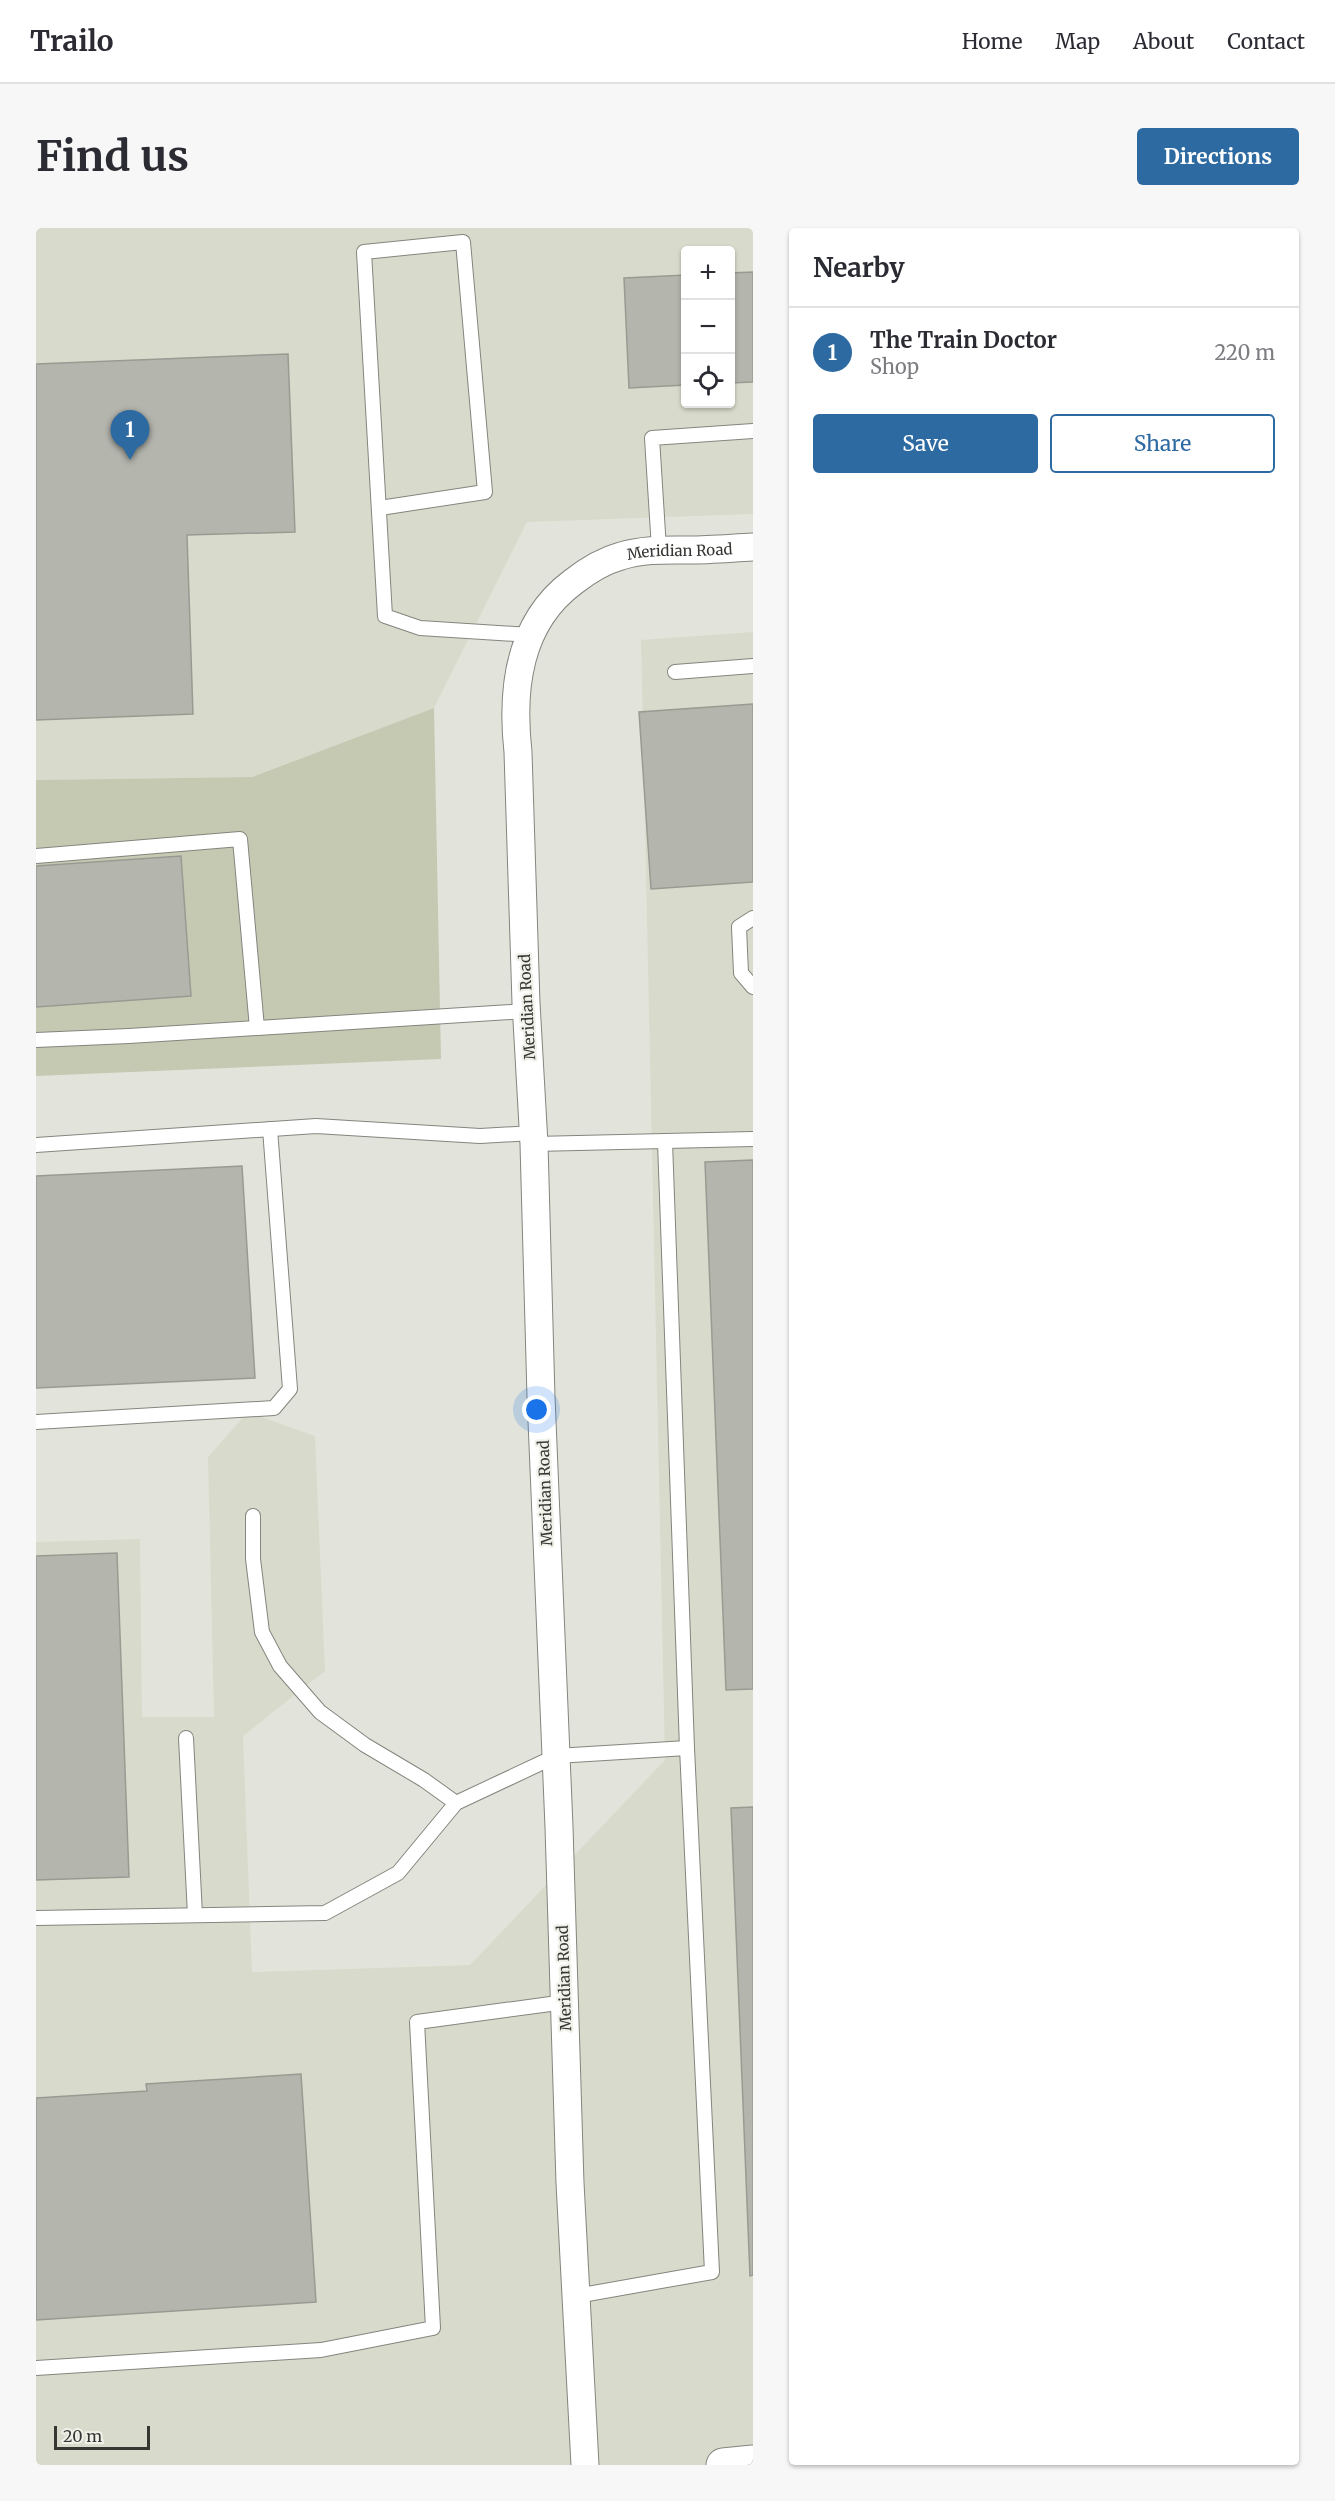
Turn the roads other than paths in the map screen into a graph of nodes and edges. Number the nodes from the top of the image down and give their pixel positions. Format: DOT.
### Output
graph roads {
  1 [pos="753,431"];
  2 [pos="380,508"];
  3 [pos="753,547"];
  4 [pos="659,549"];
  5 [pos="530,635"];
  6 [pos="753,666"];
  7 [pos="675,672"];
  8 [pos="36,856"];
  9 [pos="753,918"];
  10 [pos="753,987"];
  11 [pos="527,1011"];
  12 [pos="257,1028"];
  13 [pos="36,1040"];
  14 [pos="270,1130"];
  15 [pos="534,1139"];
  16 [pos="753,1139"];
  17 [pos="666,1142"];
  18 [pos="36,1145"];
  19 [pos="36,1422"];
  20 [pos="253,1516"];
  21 [pos="186,1738"];
  22 [pos="687,1748"];
  23 [pos="556,1756"];
  24 [pos="456,1803"];
  25 [pos="195,1915"];
  26 [pos="36,1918"];
  27 [pos="565,2002"];
  28 [pos="576,2296"];
  29 [pos="36,2368"];
  30 [pos="753,2463"];
  31 [pos="585,2465"];
  32 [pos="723,2465"];
  1 -- 4 [label="lane"];
  2 -- 2 [label="lane"];
  2 -- 5 [label="lane"];
  3 -- 4 [label="street, Meridian Road"];
  4 -- 5 [label="street, Meridian Road"];
  5 -- 11 [label="street, Meridian Road"];
  6 -- 7 [label="lane"];
  8 -- 12 [label="lane"];
  9 -- 10 [label="lane"];
  11 -- 12 [label="lane"];
  11 -- 15 [label="street, Meridian Road"];
  12 -- 13 [label="lane"];
  14 -- 15 [label="lane"];
  14 -- 18 [label="lane"];
  14 -- 19 [label="lane"];
  15 -- 17 [label="lane"];
  15 -- 23 [label="street, Meridian Road"];
  16 -- 17 [label="lane"];
  17 -- 22 [label="lane"];
  20 -- 24 [label="lane"];
  21 -- 25 [label="lane"];
  22 -- 23 [label="lane"];
  22 -- 28 [label="lane"];
  23 -- 24 [label="lane"];
  23 -- 27 [label="street, Meridian Road"];
  24 -- 25 [label="lane"];
  25 -- 26 [label="lane"];
  27 -- 28 [label="street, Meridian Road"];
  27 -- 29 [label="lane"];
  28 -- 31 [label="street, Meridian Road"];
  30 -- 32 [label="street"];
}
